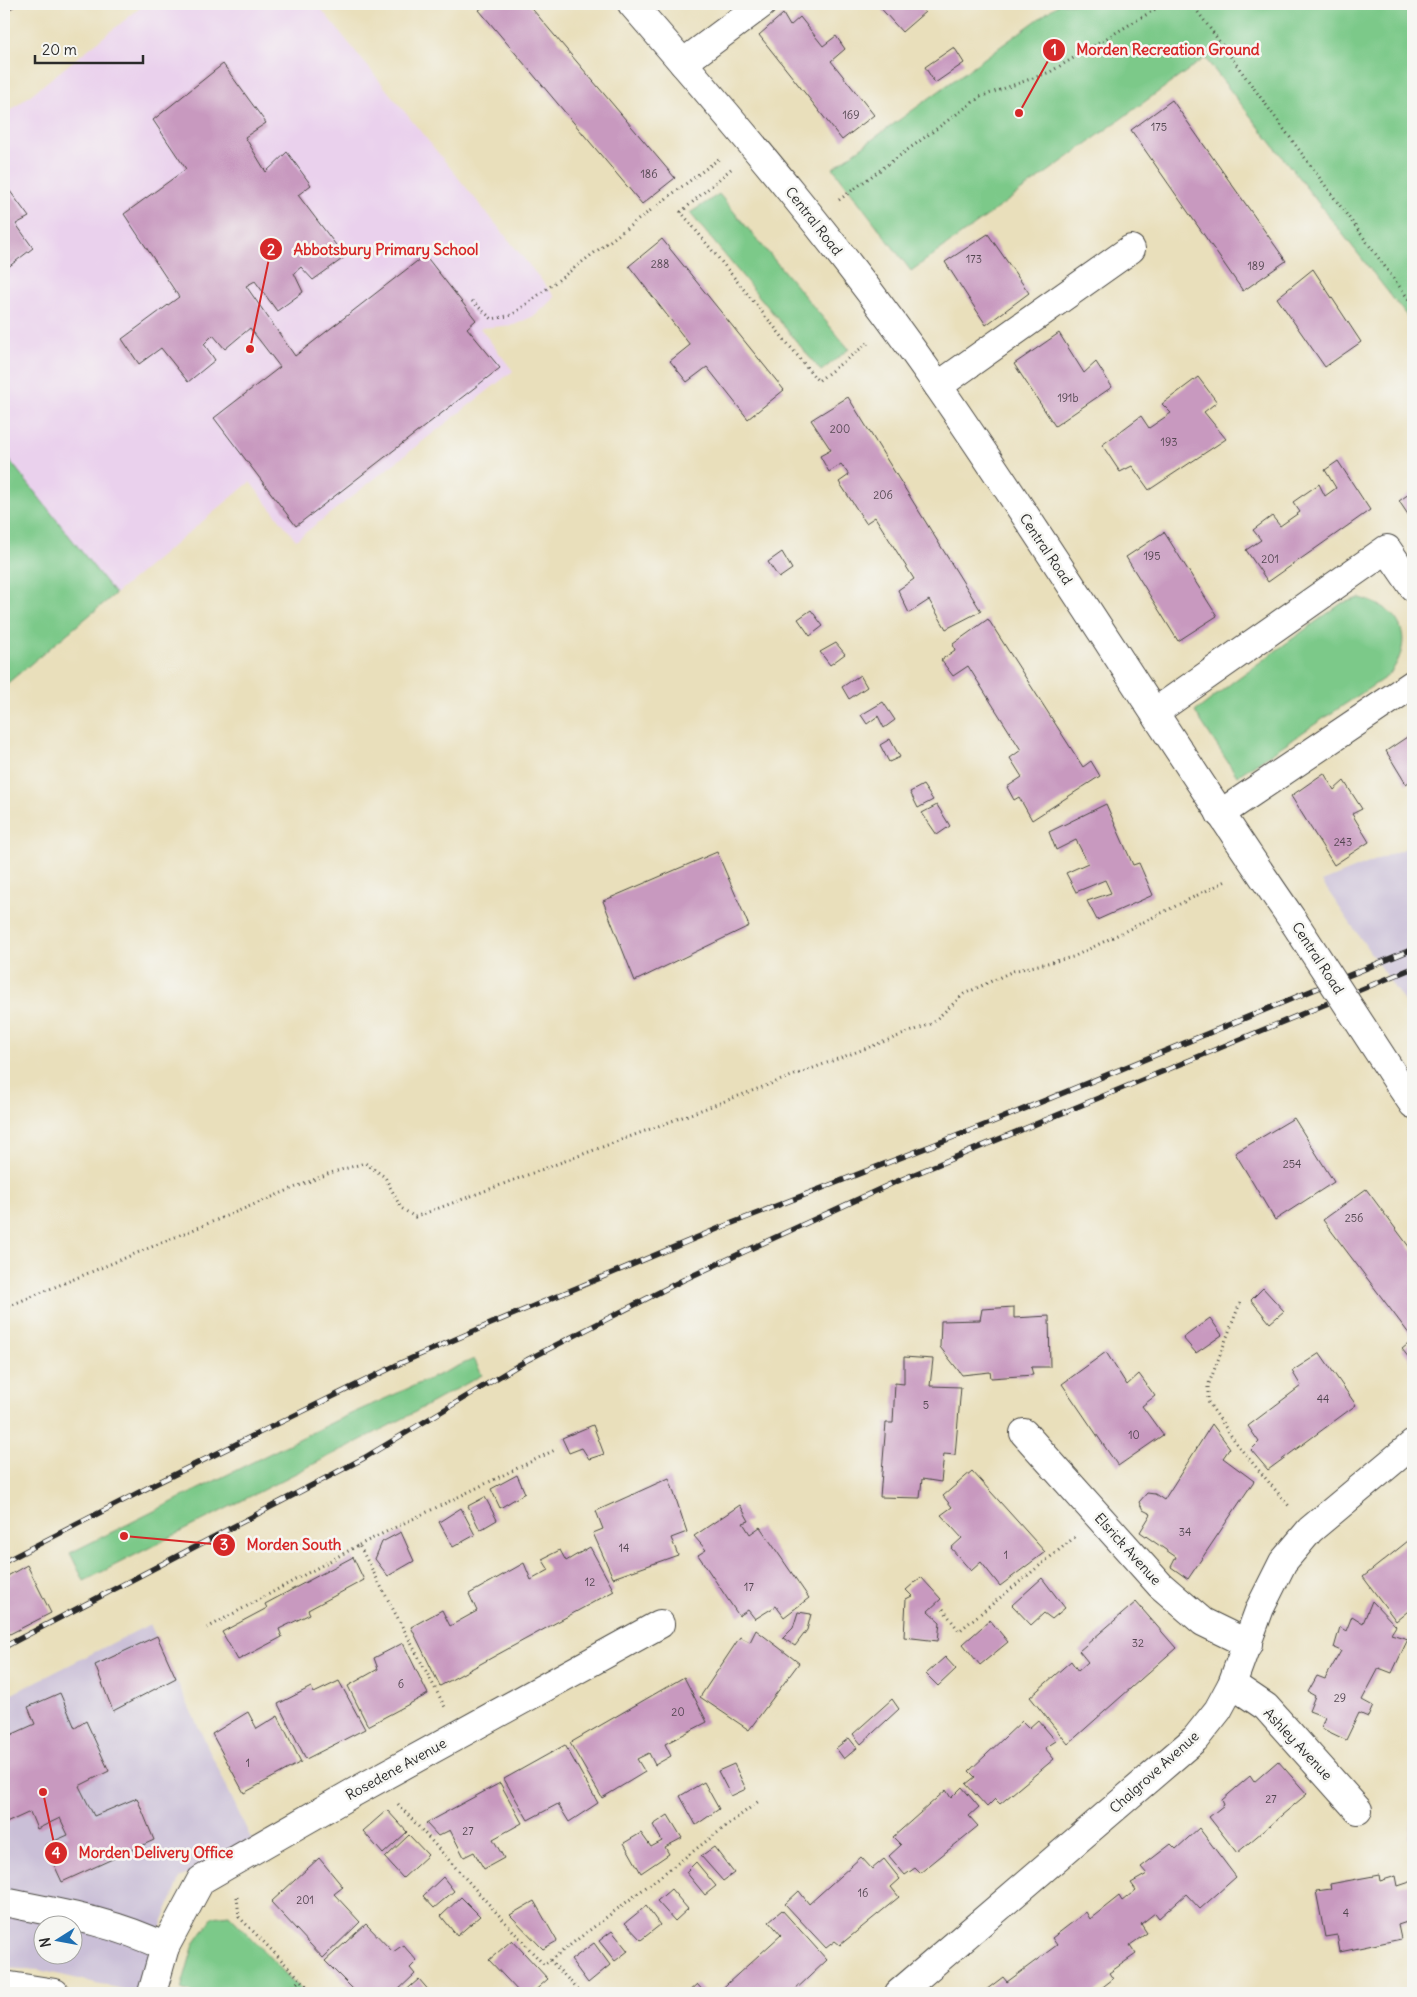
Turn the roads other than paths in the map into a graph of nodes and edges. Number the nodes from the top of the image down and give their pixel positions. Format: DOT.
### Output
graph roads {
  1 [pos="632,4"];
  2 [pos="762,4"];
  3 [pos="684,63"];
  4 [pos="1131,249"];
  5 [pos="938,386"];
  6 [pos="1413,587"];
  7 [pos="1413,684"];
  8 [pos="1155,712"];
  9 [pos="1220,814"];
  10 [pos="1406,1093"];
  11 [pos="1024,1433"];
  12 [pos="1413,1444"];
  13 [pos="660,1624"];
  14 [pos="1248,1644"];
  15 [pos="1232,1684"];
  16 [pos="1358,1810"];
  17 [pos="4,1902"];
  18 [pos="165,1947"];
  19 [pos="4,1985"];
  20 [pos="56,1993"];
  21 [pos="152,1993"];
  22 [pos="899,1993"];
  1 -- 3 [label="main road, Central Road"];
  2 -- 3 [label="main road"];
  3 -- 5 [label="main road, Central Road"];
  4 -- 5 [label="main road"];
  5 -- 8 [label="main road, Central Road"];
  6 -- 8 [label="main road"];
  7 -- 9 [label="main road"];
  8 -- 9 [label="main road, Central Road"];
  9 -- 10 [label="main road, Central Road, bridge"];
  11 -- 14 [label="main road, Elsrick Avenue"];
  12 -- 14 [label="main road, Chalgrove Avenue"];
  13 -- 18 [label="main road, Rosedene Avenue"];
  14 -- 15 [label="main road, Chalgrove Avenue"];
  15 -- 16 [label="main road, Ashley Avenue"];
  15 -- 22 [label="main road, Chalgrove Avenue"];
  17 -- 18 [label="main road"];
  18 -- 21 [label="main road, Rosedene Avenue"];
  19 -- 20 [label="main road"];
}
